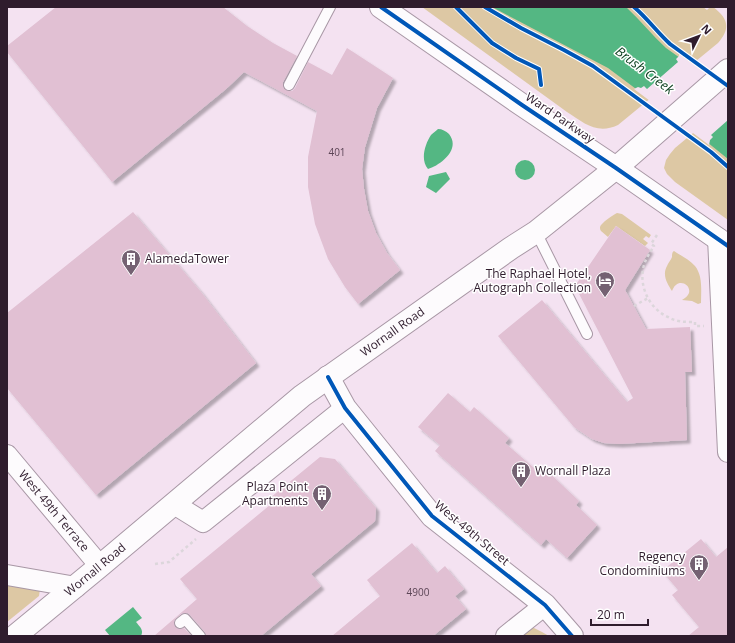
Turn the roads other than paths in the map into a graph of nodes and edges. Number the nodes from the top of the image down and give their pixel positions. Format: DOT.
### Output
graph roads {
  1 [pos="330,7"];
  2 [pos="381,7"];
  3 [pos="728,70"];
  4 [pos="289,85"];
  5 [pos="616,168"];
  6 [pos="536,232"];
  7 [pos="723,242"];
  8 [pos="587,334"];
  9 [pos="328,377"];
  10 [pos="345,408"];
  11 [pos="728,452"];
  12 [pos="7,455"];
  13 [pos="174,504"];
  14 [pos="100,566"];
  15 [pos="7,575"];
  16 [pos="76,587"];
  17 [pos="545,605"];
  18 [pos="180,623"];
  19 [pos="15,636"];
  20 [pos="200,636"];
  21 [pos="506,636"];
  22 [pos="572,636"];
  1 -- 4 [label="lane"];
  2 -- 5 [label="main road, Ward Parkway"];
  3 -- 5 [label="main road, Wornall Road"];
  5 -- 6 [label="main road, Wornall Road"];
  5 -- 7 [label="main road, Ward Parkway"];
  6 -- 8 [label="lane"];
  6 -- 9 [label="main road, Wornall Road"];
  7 -- 11 [label="street"];
  9 -- 10 [label="main road, West 49th Street"];
  9 -- 13 [label="main road, Wornall Road"];
  10 -- 13 [label="street"];
  10 -- 17 [label="main road, West 49th Street"];
  12 -- 14 [label="street, West 49th Terrace"];
  13 -- 14 [label="main road, Wornall Road"];
  14 -- 16 [label="main road, Wornall Road"];
  15 -- 16 [label="street"];
  16 -- 19 [label="main road, Wornall Road"];
  17 -- 21 [label="street"];
  17 -- 22 [label="main road, West 49th Street"];
  18 -- 20 [label="lane"];
}
